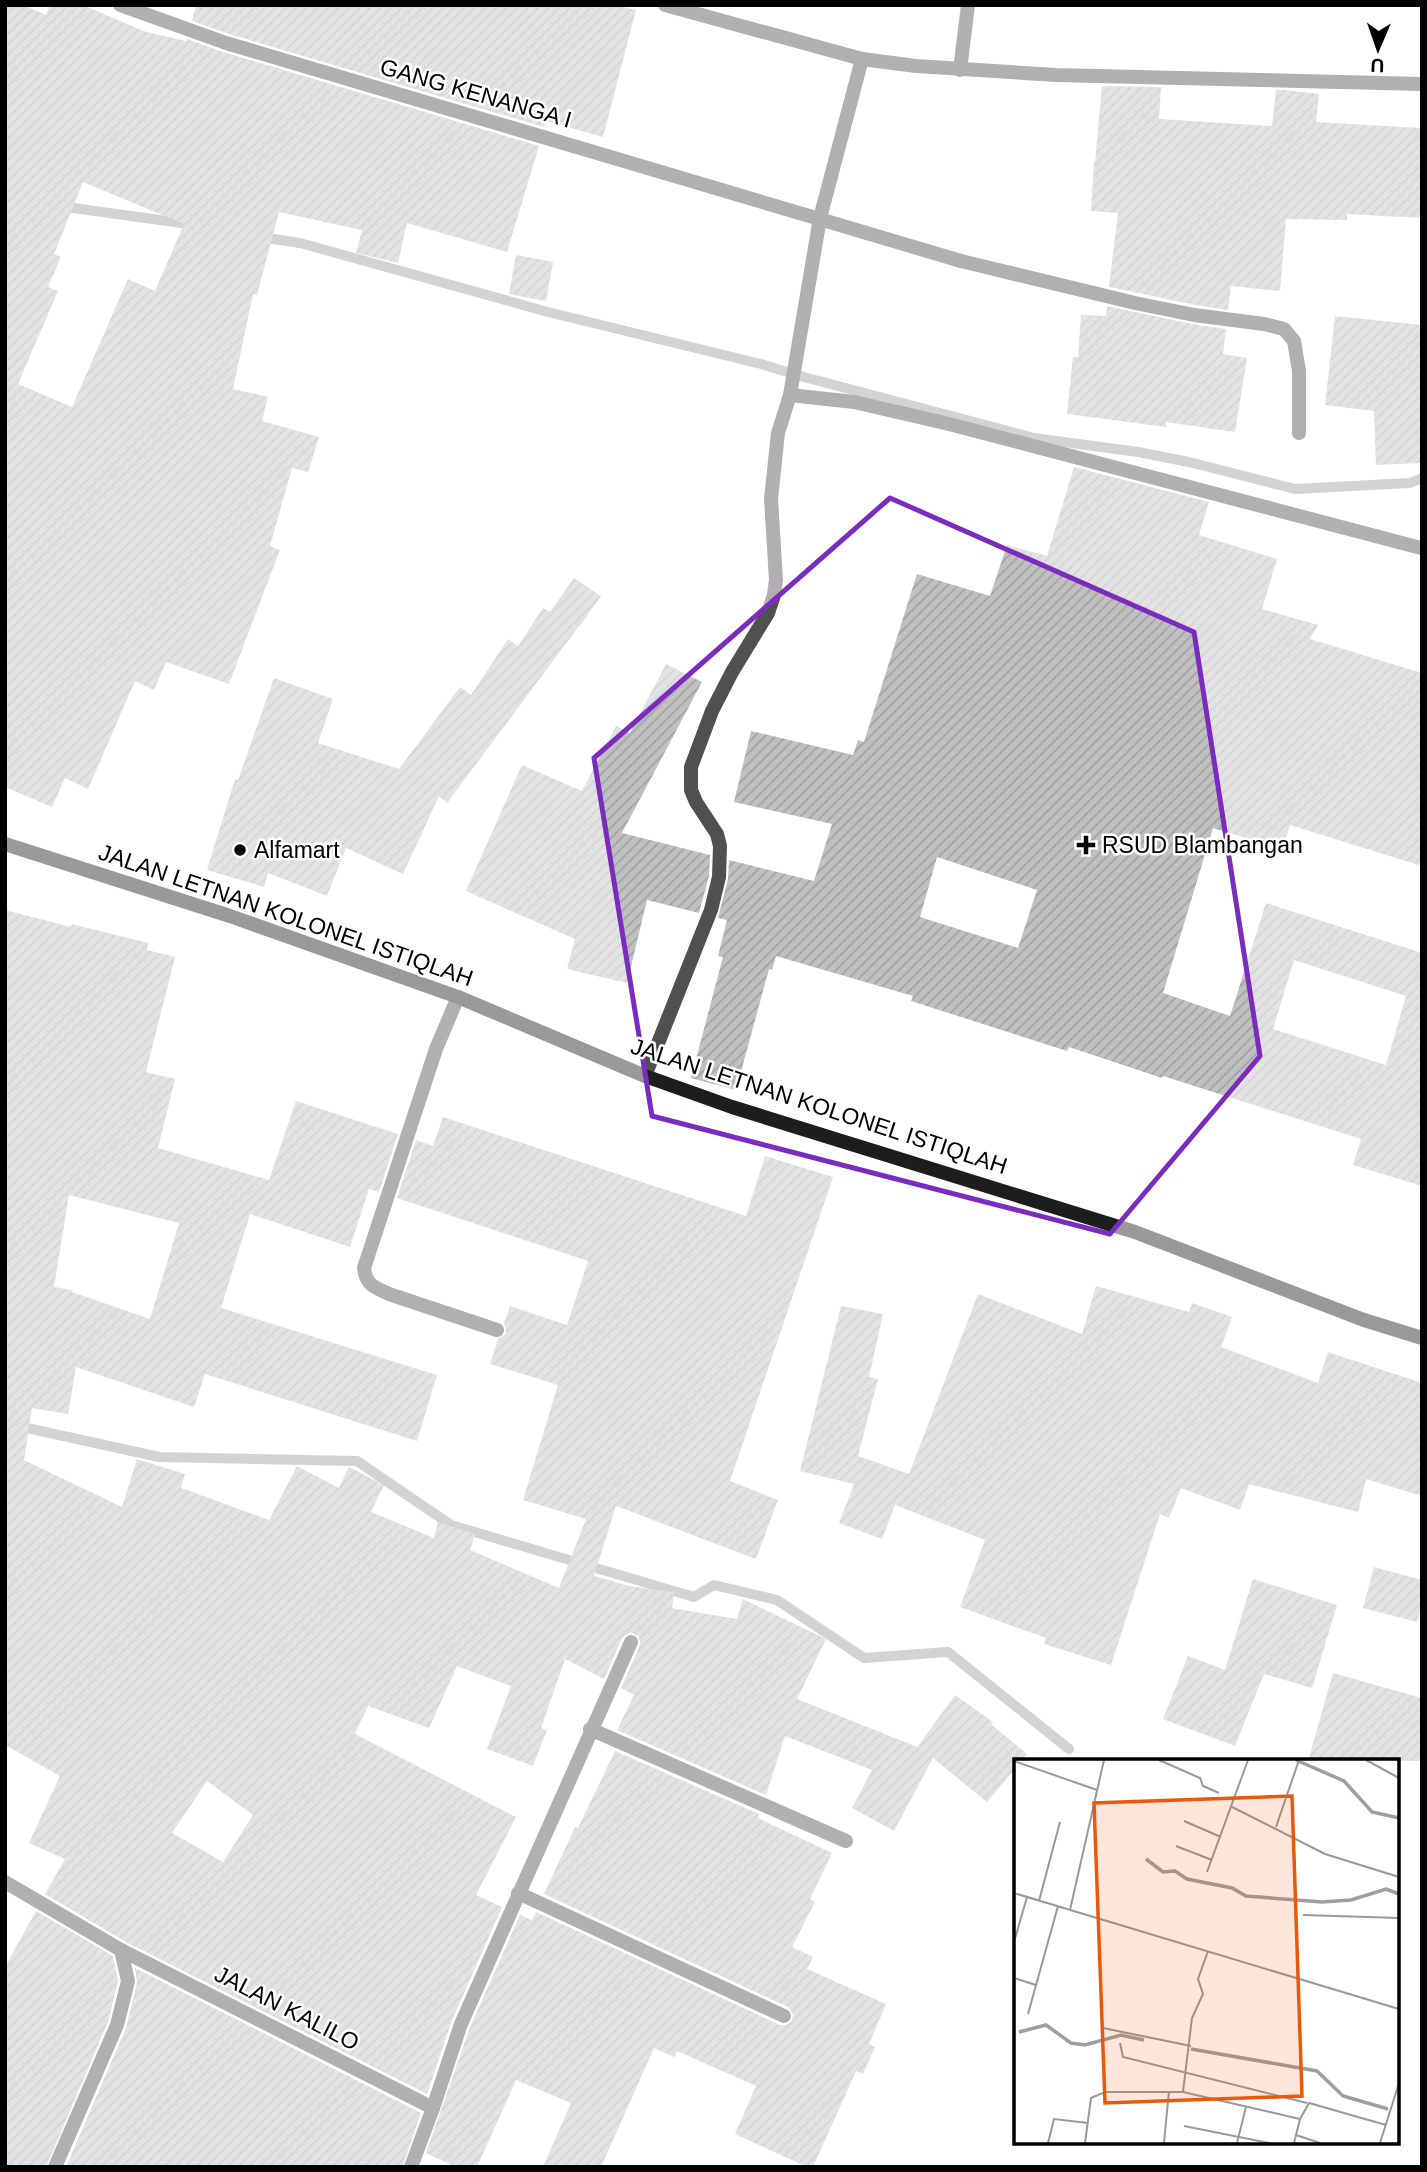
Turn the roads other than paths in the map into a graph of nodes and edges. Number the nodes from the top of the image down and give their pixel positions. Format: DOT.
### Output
graph roads {
  1 [pos="120,5"];
  2 [pos="665,5"];
  3 [pos="968,5"];
  4 [pos="863,60"];
  5 [pos="960,70"];
  6 [pos="1422,84"];
  7 [pos="820,218"];
  8 [pos="790,393"];
  9 [pos="1298,433"];
  10 [pos="1421,548"];
  11 [pos="5,844"];
  12 [pos="458,997"];
  13 [pos="645,1076"];
  14 [pos="497,1330"];
  15 [pos="1422,1338"];
  16 [pos="631,1642"];
  17 [pos="590,1729"];
  18 [pos="846,1841"];
  19 [pos="5,1882"];
  20 [pos="518,1893"];
  21 [pos="121,1950"];
  22 [pos="784,2016"];
  23 [pos="433,2108"];
  24 [pos="55,2167"];
  25 [pos="411,2167"];
  1 -- 7 [label="street, GANG KENANGA I"];
  2 -- 4 [label="street"];
  3 -- 5 [label="street"];
  4 -- 5 [label="street"];
  4 -- 7 [label="street"];
  5 -- 6 [label="street"];
  7 -- 8 [label="street"];
  7 -- 9 [label="street, GANG KENANGA I"];
  8 -- 10 [label="street"];
  8 -- 13 [label="street"];
  11 -- 12 [label="street, JALAN LETNAN KOLONEL ISTIQLAH"];
  12 -- 13 [label="street, JALAN LETNAN KOLONEL ISTIQLAH"];
  12 -- 14 [label="street"];
  13 -- 15 [label="street, JALAN LETNAN KOLONEL ISTIQLAH"];
  16 -- 17 [label="street"];
  17 -- 18 [label="street"];
  17 -- 20 [label="street"];
  19 -- 21 [label="street, JALAN KALILO"];
  20 -- 22 [label="street"];
  20 -- 23 [label="street"];
  21 -- 23 [label="street, JALAN KALILO"];
  21 -- 24 [label="street"];
  23 -- 25 [label="street"];
}
